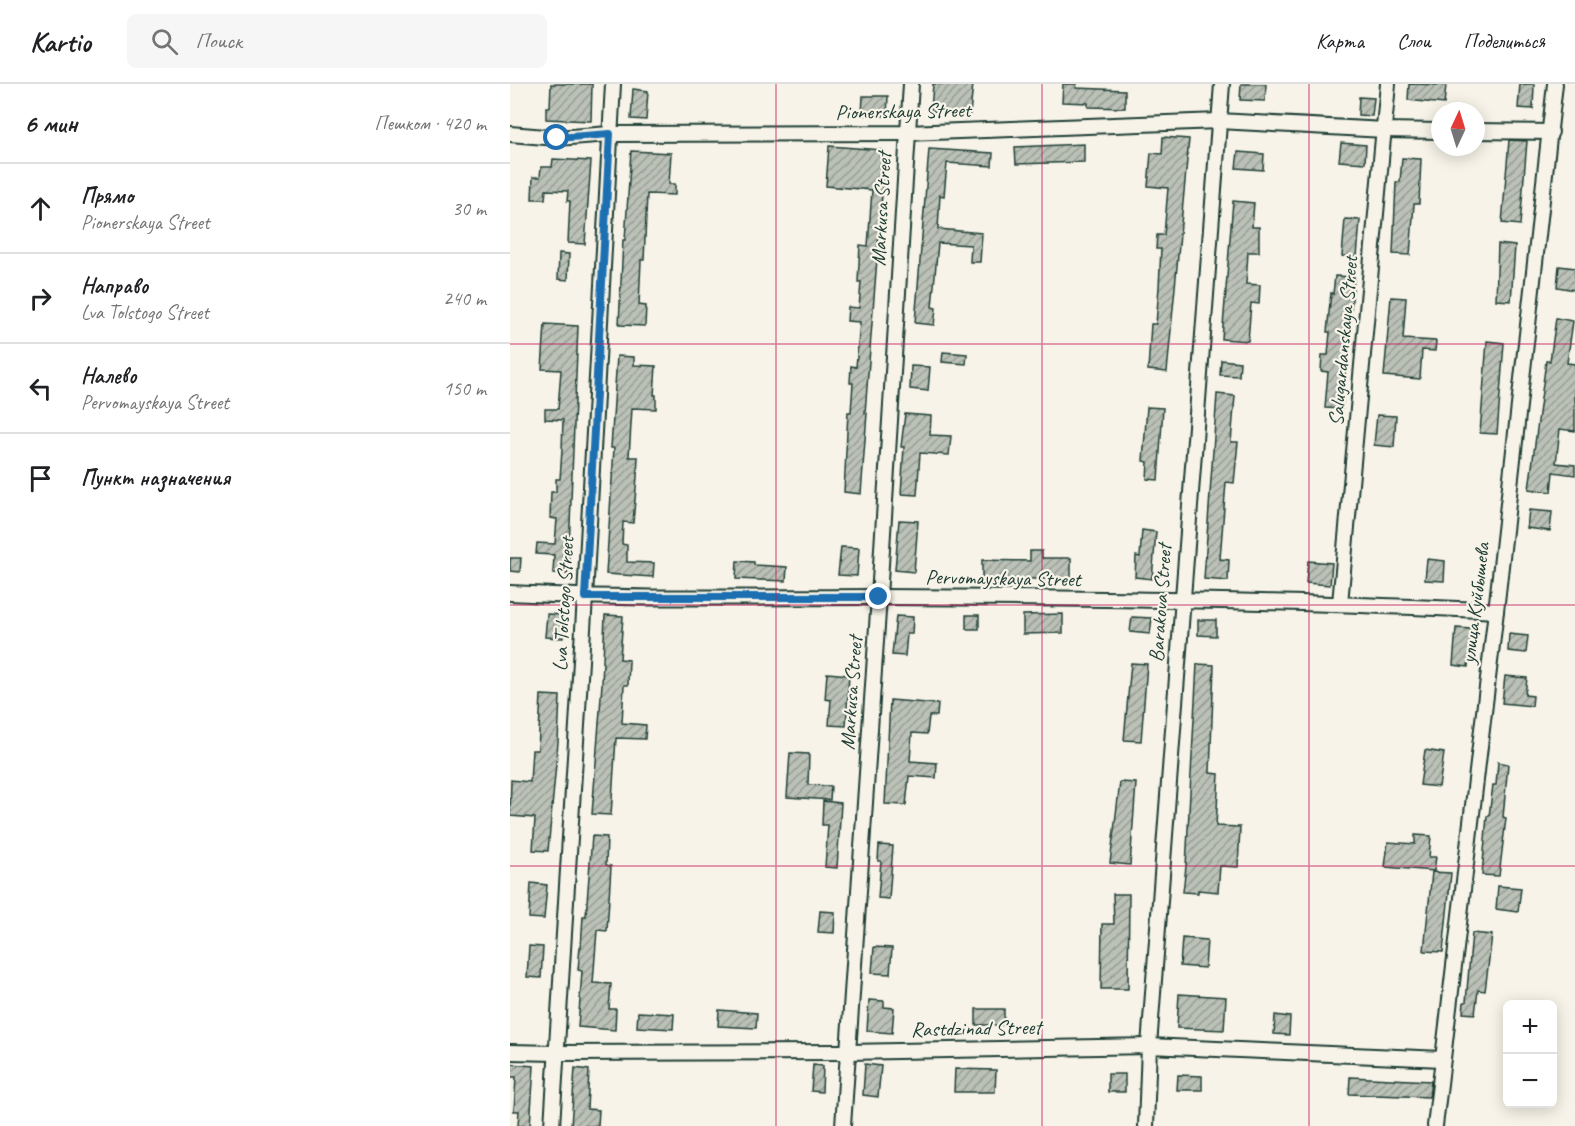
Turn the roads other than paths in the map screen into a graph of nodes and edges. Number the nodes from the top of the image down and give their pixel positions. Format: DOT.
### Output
graph roads {
  1 [pos="613,84"];
  2 [pos="911,84"];
  3 [pos="1222,84"];
  4 [pos="1389,84"];
  5 [pos="1555,84"];
  6 [pos="1219,121"];
  7 [pos="1385,130"];
  8 [pos="1431,131"];
  9 [pos="1485,131"];
  10 [pos="1551,132"];
  11 [pos="907,133"];
  12 [pos="510,134"];
  13 [pos="610,134"];
  14 [pos="510,593"];
  15 [pos="585,597"];
  16 [pos="879,597"];
  17 [pos="1182,601"];
  18 [pos="1340,603"];
  19 [pos="1496,611"];
  20 [pos="1149,1046"];
  21 [pos="510,1052"];
  22 [pos="848,1052"];
  23 [pos="556,1053"];
  24 [pos="1442,1059"];
  25 [pos="552,1126"];
  26 [pos="843,1126"];
  27 [pos="1146,1126"];
  28 [pos="1434,1126"];
  1 -- 13 [label="street, Lva Tolstogo Street"];
  2 -- 11 [label="street, Markusa Street"];
  3 -- 6 [label="street, Barakova Street"];
  4 -- 7 [label="street, Salugardanskaya Street"];
  5 -- 10 [label="street, улица Куйбышева"];
  6 -- 7 [label="street, Pionerskaya Street"];
  6 -- 11 [label="street, Pionerskaya Street"];
  6 -- 17 [label="street, Barakova Street"];
  7 -- 8 [label="street, Pionerskaya Street"];
  7 -- 18 [label="street, Salugardanskaya Street"];
  9 -- 10 [label="street"];
  10 -- 19 [label="street, улица Куйбышева"];
  11 -- 13 [label="street, Pionerskaya Street"];
  11 -- 16 [label="street, Markusa Street"];
  12 -- 13 [label="street, Pionerskaya Street"];
  13 -- 15 [label="street, Lva Tolstogo Street"];
  14 -- 15 [label="street, Pervomayskaya Street"];
  15 -- 16 [label="street, Pervomayskaya Street"];
  15 -- 23 [label="street, Lva Tolstogo Street"];
  16 -- 17 [label="street, Pervomayskaya Street"];
  16 -- 22 [label="street, Markusa Street"];
  17 -- 18 [label="street, Pervomayskaya Street"];
  17 -- 20 [label="street, Barakova Street"];
  18 -- 19 [label="street, Pervomayskaya Street"];
  19 -- 24 [label="street, улица Куйбышева"];
  20 -- 22 [label="street, Rastdzinad Street"];
  20 -- 24 [label="street, Rastdzinad Street"];
  20 -- 27 [label="street, Barakova Street"];
  21 -- 23 [label="street, Rastdzinad Street"];
  22 -- 23 [label="street, Rastdzinad Street"];
  22 -- 26 [label="street, Markusa Street"];
  23 -- 25 [label="street, Lva Tolstogo Street"];
  24 -- 28 [label="street, улица Куйбышева"];
}
